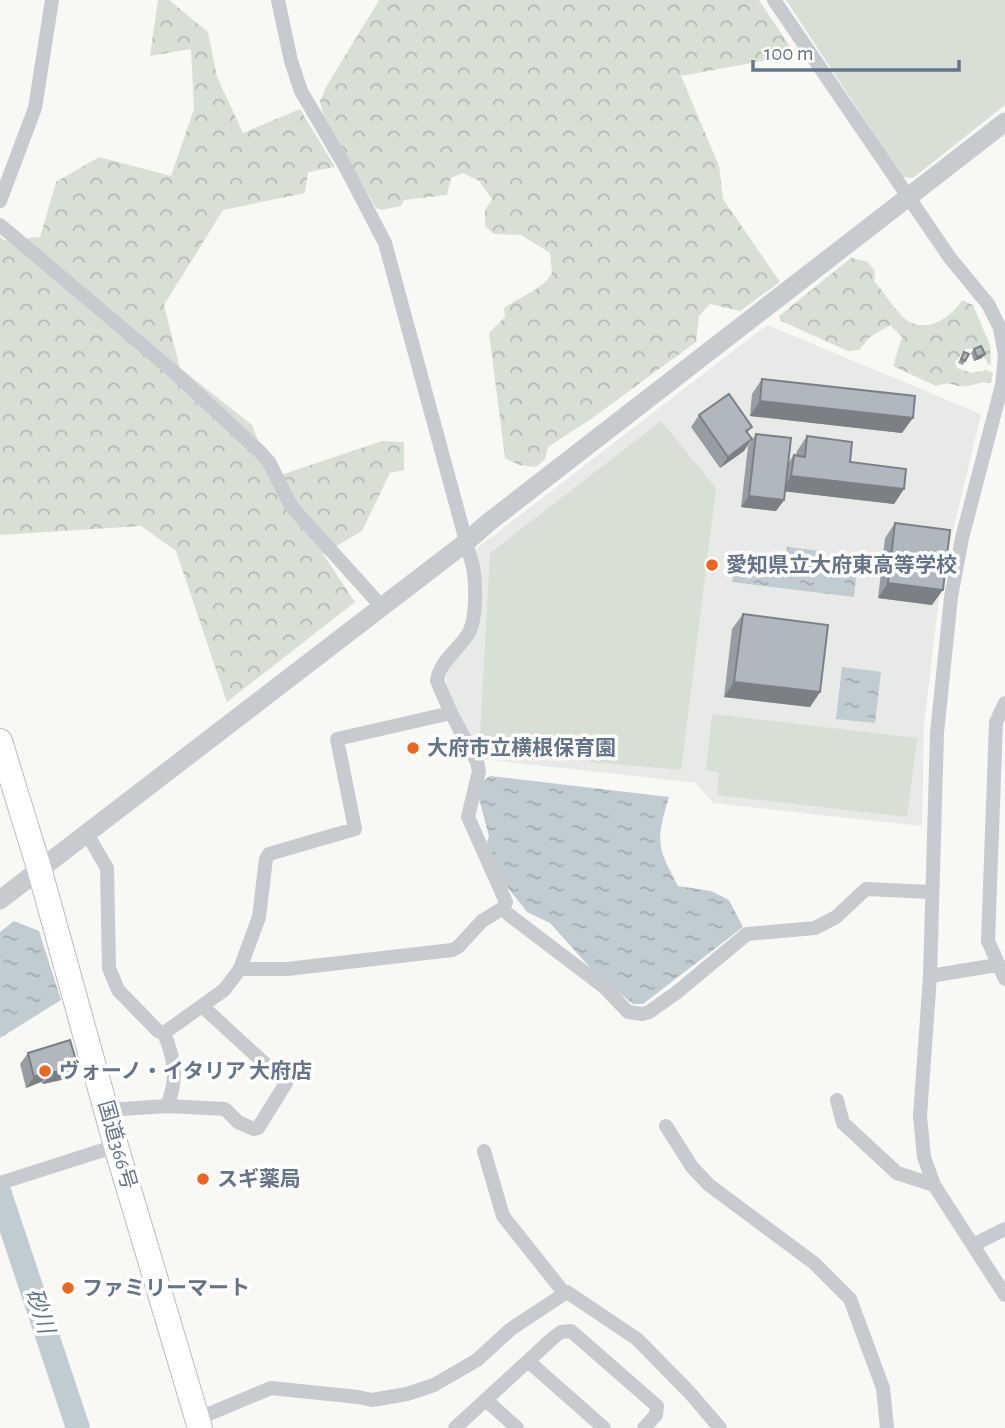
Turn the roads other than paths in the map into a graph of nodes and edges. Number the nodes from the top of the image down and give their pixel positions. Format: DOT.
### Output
graph roads {
  1 [pos="52,0"];
  2 [pos="278,0"];
  3 [pos="774,0"];
  4 [pos="1005,122"];
  5 [pos="907,196"];
  6 [pos="0,201"];
  7 [pos="0,225"];
  8 [pos="1005,356"];
  9 [pos="466,543"];
  10 [pos="382,607"];
  11 [pos="1005,703"];
  12 [pos="451,713"];
  13 [pos="0,741"];
  14 [pos="1000,768"];
  15 [pos="87,834"];
  16 [pos="39,868"];
  17 [pos="931,892"];
  18 [pos="0,900"];
  19 [pos="503,908"];
  20 [pos="997,965"];
  21 [pos="240,969"];
  22 [pos="930,976"];
  23 [pos="1005,979"];
  24 [pos="202,1006"];
  25 [pos="164,1033"];
  26 [pos="836,1100"];
  27 [pos="167,1106"];
  28 [pos="107,1110"];
  29 [pos="666,1126"];
  30 [pos="116,1146"];
  31 [pos="484,1151"];
  32 [pos="5,1181"];
  33 [pos="934,1185"];
  34 [pos="1005,1229"];
  35 [pos="974,1245"];
  36 [pos="565,1294"];
  37 [pos="1005,1295"];
  38 [pos="528,1361"];
  39 [pos="486,1400"];
  40 [pos="198,1423"];
  41 [pos="455,1428"];
  42 [pos="517,1428"];
  43 [pos="604,1428"];
  44 [pos="644,1428"];
  45 [pos="720,1428"];
  46 [pos="887,1428"];
  1 -- 6 [label="street"];
  2 -- 9 [label="street"];
  3 -- 5 [label="street"];
  4 -- 5 [label="street"];
  5 -- 8 [label="street"];
  5 -- 9 [label="street"];
  7 -- 10 [label="street"];
  8 -- 17 [label="street"];
  9 -- 10 [label="street"];
  9 -- 12 [label="street"];
  10 -- 15 [label="street"];
  11 -- 14 [label="street"];
  12 -- 19 [label="street"];
  12 -- 21 [label="street"];
  13 -- 16 [label="highway, 国道366号"];
  14 -- 20 [label="street"];
  15 -- 16 [label="street"];
  15 -- 25 [label="street"];
  16 -- 18 [label="street"];
  16 -- 28 [label="highway, 国道366号"];
  17 -- 19 [label="street"];
  17 -- 22 [label="street"];
  19 -- 21 [label="street"];
  20 -- 22 [label="street"];
  20 -- 23 [label="street"];
  21 -- 24 [label="street"];
  22 -- 33 [label="street"];
  24 -- 25 [label="street"];
  24 -- 27 [label="street"];
  25 -- 27 [label="street"];
  26 -- 33 [label="street"];
  27 -- 28 [label="street"];
  28 -- 30 [label="highway, 国道366号"];
  29 -- 46 [label="street"];
  30 -- 32 [label="street"];
  30 -- 40 [label="highway, 国道366号"];
  31 -- 36 [label="street"];
  33 -- 35 [label="street"];
  34 -- 35 [label="street"];
  35 -- 37 [label="street"];
  36 -- 40 [label="street"];
  36 -- 45 [label="street"];
  38 -- 39 [label="street"];
  38 -- 43 [label="street"];
  38 -- 44 [label="street"];
  39 -- 41 [label="street"];
  39 -- 42 [label="street"];
}
